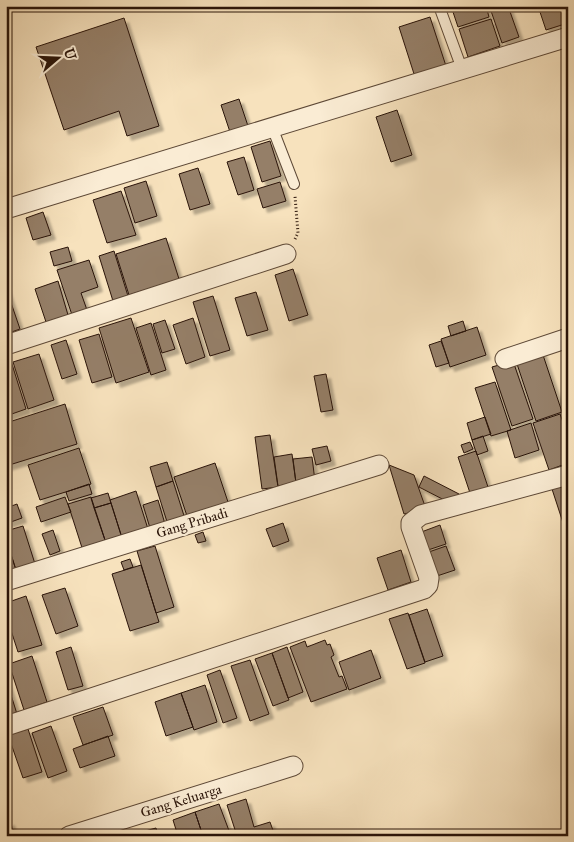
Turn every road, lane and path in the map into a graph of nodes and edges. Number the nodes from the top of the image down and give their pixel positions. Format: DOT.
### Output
graph roads {
  1 [pos="439,6"];
  2 [pos="568,37"];
  3 [pos="462,69"];
  4 [pos="272,127"];
  5 [pos="294,184"];
  6 [pos="6,208"];
  7 [pos="286,254"];
  8 [pos="568,338"];
  9 [pos="6,345"];
  10 [pos="506,359"];
  11 [pos="378,465"];
  12 [pos="568,475"];
  13 [pos="6,580"];
  14 [pos="6,726"];
  15 [pos="294,766"];
  16 [pos="69,836"];
  1 -- 3 [label="lane"];
  2 -- 3 [label="street"];
  3 -- 4 [label="street"];
  4 -- 5 [label="lane"];
  4 -- 6 [label="street"];
  5 -- 7 [label="path"];
  7 -- 9 [label="street"];
  8 -- 10 [label="street"];
  11 -- 13 [label="street, Gang Pribadi"];
  12 -- 14 [label="street"];
  15 -- 16 [label="street, Gang Keluarga"];
}
